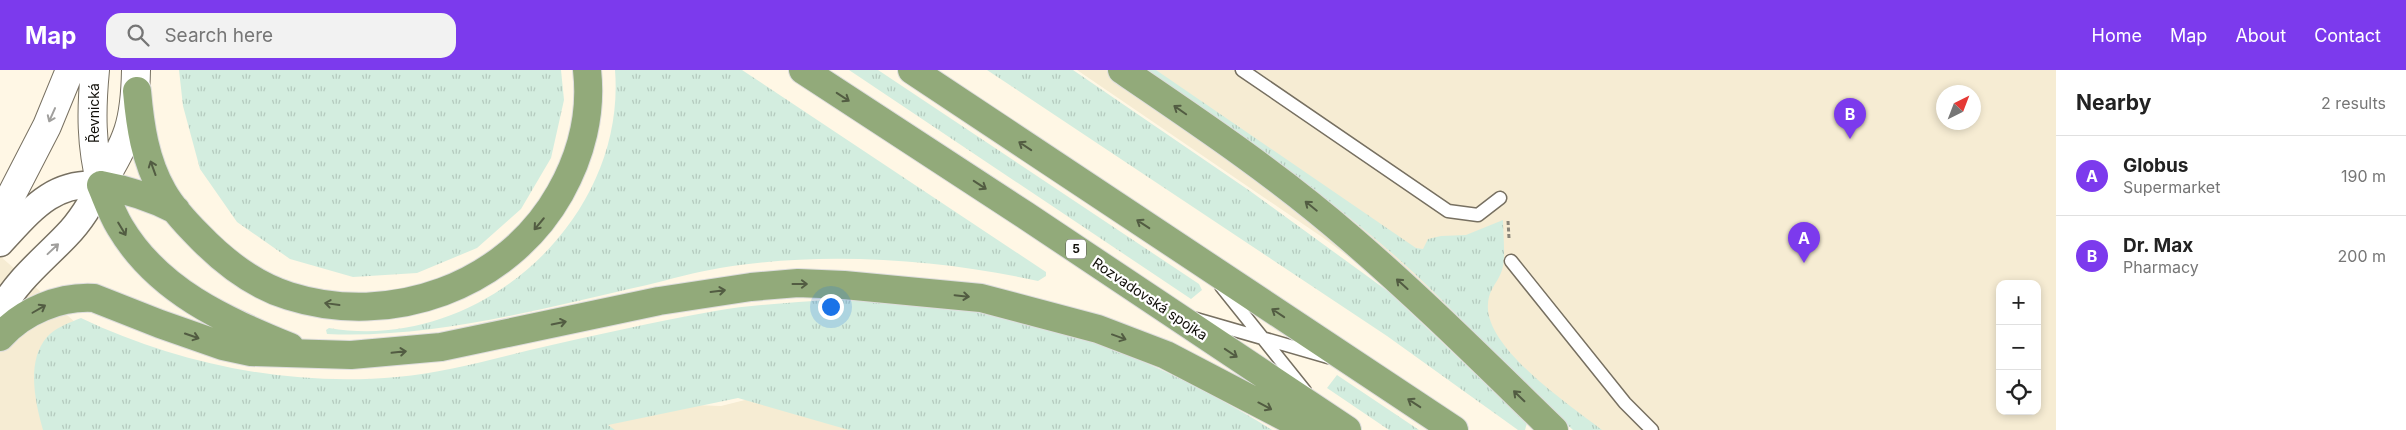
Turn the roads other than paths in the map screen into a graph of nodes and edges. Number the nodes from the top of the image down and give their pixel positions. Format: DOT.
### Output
graph roads {
  1 [pos="70,70"];
  2 [pos="95,70"];
  3 [pos="587,70"];
  4 [pos="803,70"];
  5 [pos="912,70"];
  6 [pos="1122,70"];
  7 [pos="1242,70"];
  8 [pos="136,80"];
  9 [pos="101,185"];
  10 [pos="1500,198"];
  11 [pos="176,210"];
  12 [pos="0,218"];
  13 [pos="0,243"];
  14 [pos="1512,261"];
  15 [pos="1202,262"];
  16 [pos="1167,310"];
  17 [pos="0,312"];
  18 [pos="0,337"];
  19 [pos="1262,338"];
  20 [pos="304,353"];
  21 [pos="1357,365"];
  22 [pos="1317,422"];
  23 [pos="1347,430"];
  24 [pos="1454,430"];
  25 [pos="1554,430"];
  26 [pos="1652,430"];
  1 -- 12 [label="main road, one-way"];
  2 -- 9 [label="main road, Řevnická"];
  3 -- 11 [label="highway, one-way"];
  4 -- 16 [label="highway, Rozvadovská spojka / 5, one-way"];
  15 -- 5 [label="highway, 5, one-way"];
  25 -- 6 [label="highway, one-way"];
  7 -- 10 [label="lane"];
  8 -- 9 [label="main road"];
  11 -- 8 [label="highway, one-way"];
  9 -- 11 [label="highway"];
  9 -- 13 [label="street"];
  17 -- 9 [label="street, one-way"];
  9 -- 20 [label="highway, one-way"];
  14 -- 26 [label="lane"];
  15 -- 19 [label="lane, 5"];
  21 -- 15 [label="highway, 5, one-way"];
  16 -- 19 [label="lane, 5"];
  16 -- 22 [label="highway, Rozvadovská spojka / 5, one-way"];
  18 -- 20 [label="highway, one-way"];
  19 -- 21 [label="lane, 5"];
  19 -- 22 [label="lane, 5"];
  20 -- 22 [label="highway, one-way"];
  24 -- 21 [label="highway, 5, one-way"];
  22 -- 23 [label="highway, Rozvadovská spojka / 5"];
}
